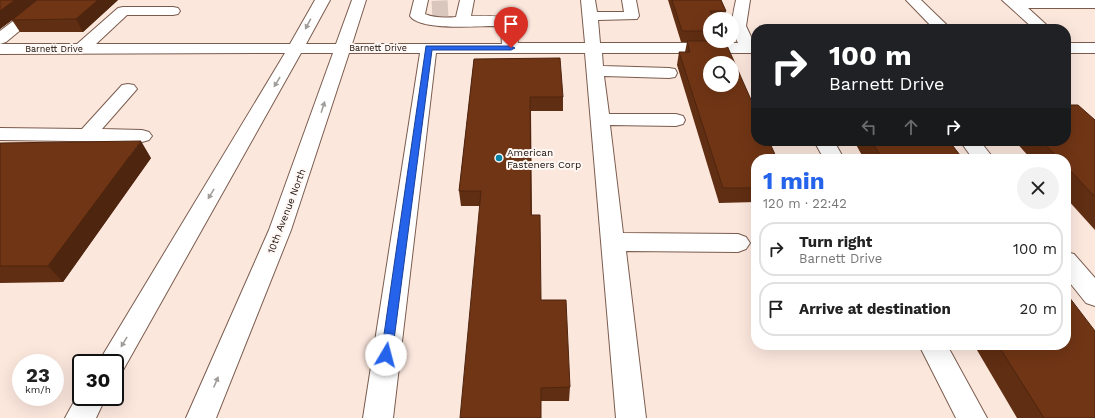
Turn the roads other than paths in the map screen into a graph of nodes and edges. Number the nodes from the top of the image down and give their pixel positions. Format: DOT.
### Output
graph roads {
  1 [pos="50,0"];
  2 [pos="323,0"];
  3 [pos="359,0"];
  4 [pos="588,0"];
  5 [pos="629,0"];
  6 [pos="743,0"];
  7 [pos="898,0"];
  8 [pos="913,1"];
  9 [pos="1011,2"];
  10 [pos="1095,4"];
  11 [pos="424,6"];
  12 [pos="462,9"];
  13 [pos="173,11"];
  14 [pos="590,16"];
  15 [pos="938,24"];
  16 [pos="1037,24"];
  17 [pos="0,39"];
  18 [pos="751,46"];
  19 [pos="296,48"];
  20 [pos="343,48"];
  21 [pos="428,48"];
  22 [pos="511,48"];
  23 [pos="751,48"];
  24 [pos="1071,48"];
  25 [pos="1095,48"];
  26 [pos="0,49"];
  27 [pos="81,49"];
  28 [pos="592,49"];
  29 [pos="595,71"];
  30 [pos="669,73"];
  31 [pos="128,89"];
  32 [pos="600,119"];
  33 [pos="676,120"];
  34 [pos="0,134"];
  35 [pos="87,135"];
  36 [pos="142,136"];
  37 [pos="974,146"];
  38 [pos="980,154"];
  39 [pos="613,242"];
  40 [pos="738,243"];
  41 [pos="1071,267"];
  42 [pos="1095,296"];
  43 [pos="936,350"];
  44 [pos="117,354"];
  45 [pos="87,406"];
  46 [pos="80,418"];
  47 [pos="201,418"];
  48 [pos="378,418"];
  49 [pos="632,418"];
  50 [pos="972,418"];
  1 -- 17 [label="street"];
  2 -- 19 [label="street, one-way"];
  3 -- 20 [label="street, 10th Avenue North"];
  4 -- 14 [label="street"];
  5 -- 14 [label="street"];
  6 -- 18 [label="street"];
  7 -- 8 [label="street"];
  8 -- 15 [label="street"];
  9 -- 10 [label="street"];
  9 -- 16 [label="street"];
  11 -- 12 [label="street"];
  12 -- 22 [label="street"];
  13 -- 27 [label="street"];
  14 -- 28 [label="street"];
  19 -- 20 [label="street, Barnett Drive"];
  19 -- 27 [label="street, Barnett Drive"];
  19 -- 44 [label="street, one-way"];
  20 -- 21 [label="street, Barnett Drive"];
  47 -- 20 [label="street, 10th Avenue North, one-way"];
  21 -- 22 [label="street, Barnett Drive"];
  21 -- 48 [label="street"];
  22 -- 28 [label="street, Barnett Drive"];
  23 -- 28 [label="street, Barnett Drive"];
  24 -- 25 [label="street"];
  26 -- 27 [label="street, Barnett Drive"];
  28 -- 29 [label="street"];
  29 -- 30 [label="street"];
  29 -- 32 [label="street"];
  31 -- 35 [label="street"];
  32 -- 33 [label="street"];
  32 -- 39 [label="street"];
  34 -- 35 [label="street"];
  35 -- 36 [label="street"];
  37 -- 38 [label="street"];
  39 -- 40 [label="street"];
  39 -- 49 [label="street"];
  41 -- 42 [label="street"];
  43 -- 50 [label="street"];
  45 -- 46 [label="street"];
}
